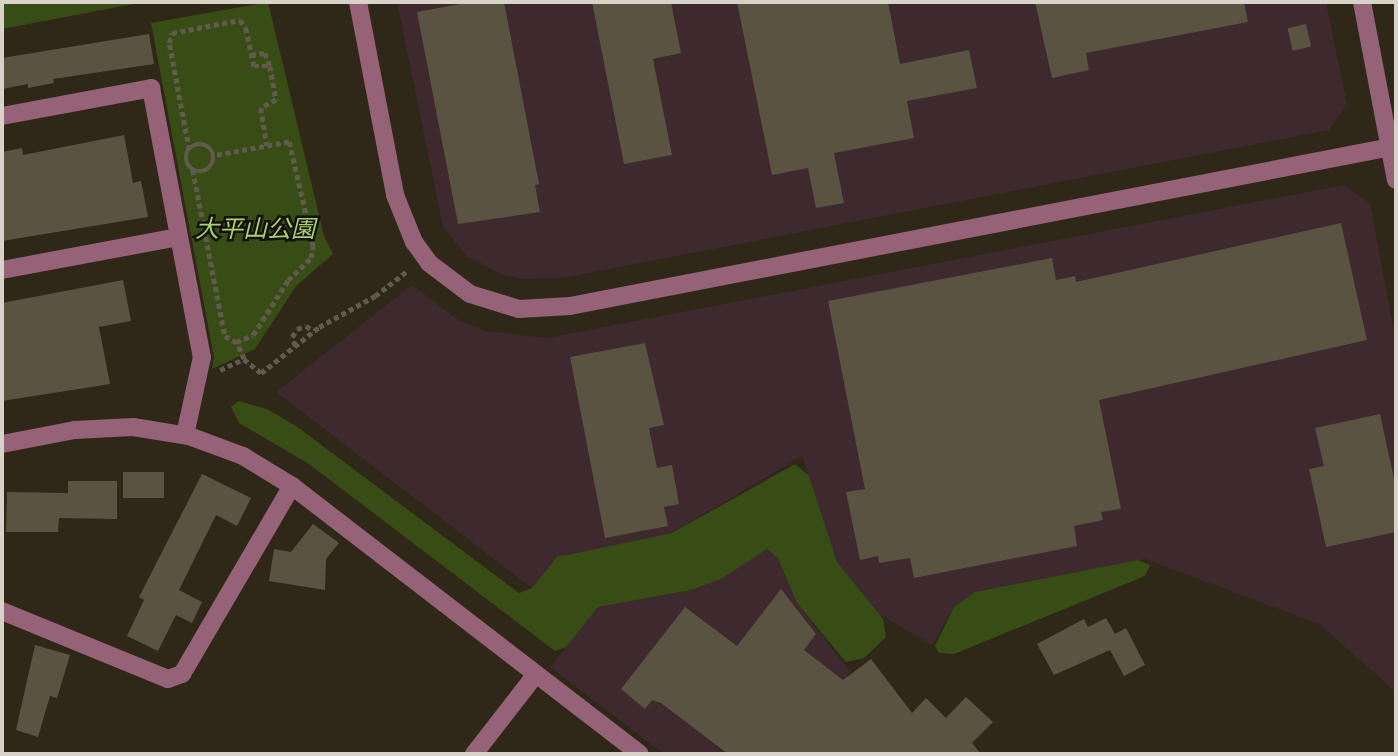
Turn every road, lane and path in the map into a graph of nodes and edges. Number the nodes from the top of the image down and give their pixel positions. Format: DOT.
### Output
graph roads {
  1 [pos="358,2"];
  2 [pos="1362,2"];
  3 [pos="251,55"];
  4 [pos="270,66"];
  5 [pos="2,116"];
  6 [pos="267,146"];
  7 [pos="1393,146"];
  8 [pos="189,150"];
  9 [pos="214,156"];
  10 [pos="193,170"];
  11 [pos="1396,180"];
  12 [pos="179,237"];
  13 [pos="2,270"];
  14 [pos="407,271"];
  15 [pos="314,331"];
  16 [pos="236,342"];
  17 [pos="295,346"];
  18 [pos="244,359"];
  19 [pos="215,372"];
  20 [pos="185,435"];
  21 [pos="2,444"];
  22 [pos="292,486"];
  23 [pos="2,611"];
  24 [pos="536,674"];
  25 [pos="474,754"];
  26 [pos="640,754"];
  1 -- 7 [label="street"];
  2 -- 7 [label="street"];
  3 -- 4 [label="path"];
  3 -- 4 [label="path"];
  3 -- 8 [label="path"];
  4 -- 6 [label="path"];
  5 -- 12 [label="street"];
  6 -- 9 [label="path"];
  6 -- 16 [label="path"];
  7 -- 11 [label="street"];
  8 -- 9 [label="path"];
  8 -- 10 [label="path"];
  9 -- 10 [label="path"];
  10 -- 16 [label="path"];
  12 -- 13 [label="street"];
  12 -- 20 [label="street"];
  14 -- 15 [label="path"];
  15 -- 17 [label="path"];
  15 -- 17 [label="path"];
  16 -- 18 [label="path"];
  17 -- 18 [label="path"];
  18 -- 19 [label="path"];
  20 -- 21 [label="street"];
  20 -- 22 [label="street"];
  22 -- 23 [label="street"];
  22 -- 24 [label="street"];
  24 -- 25 [label="street"];
  24 -- 26 [label="street"];
}
